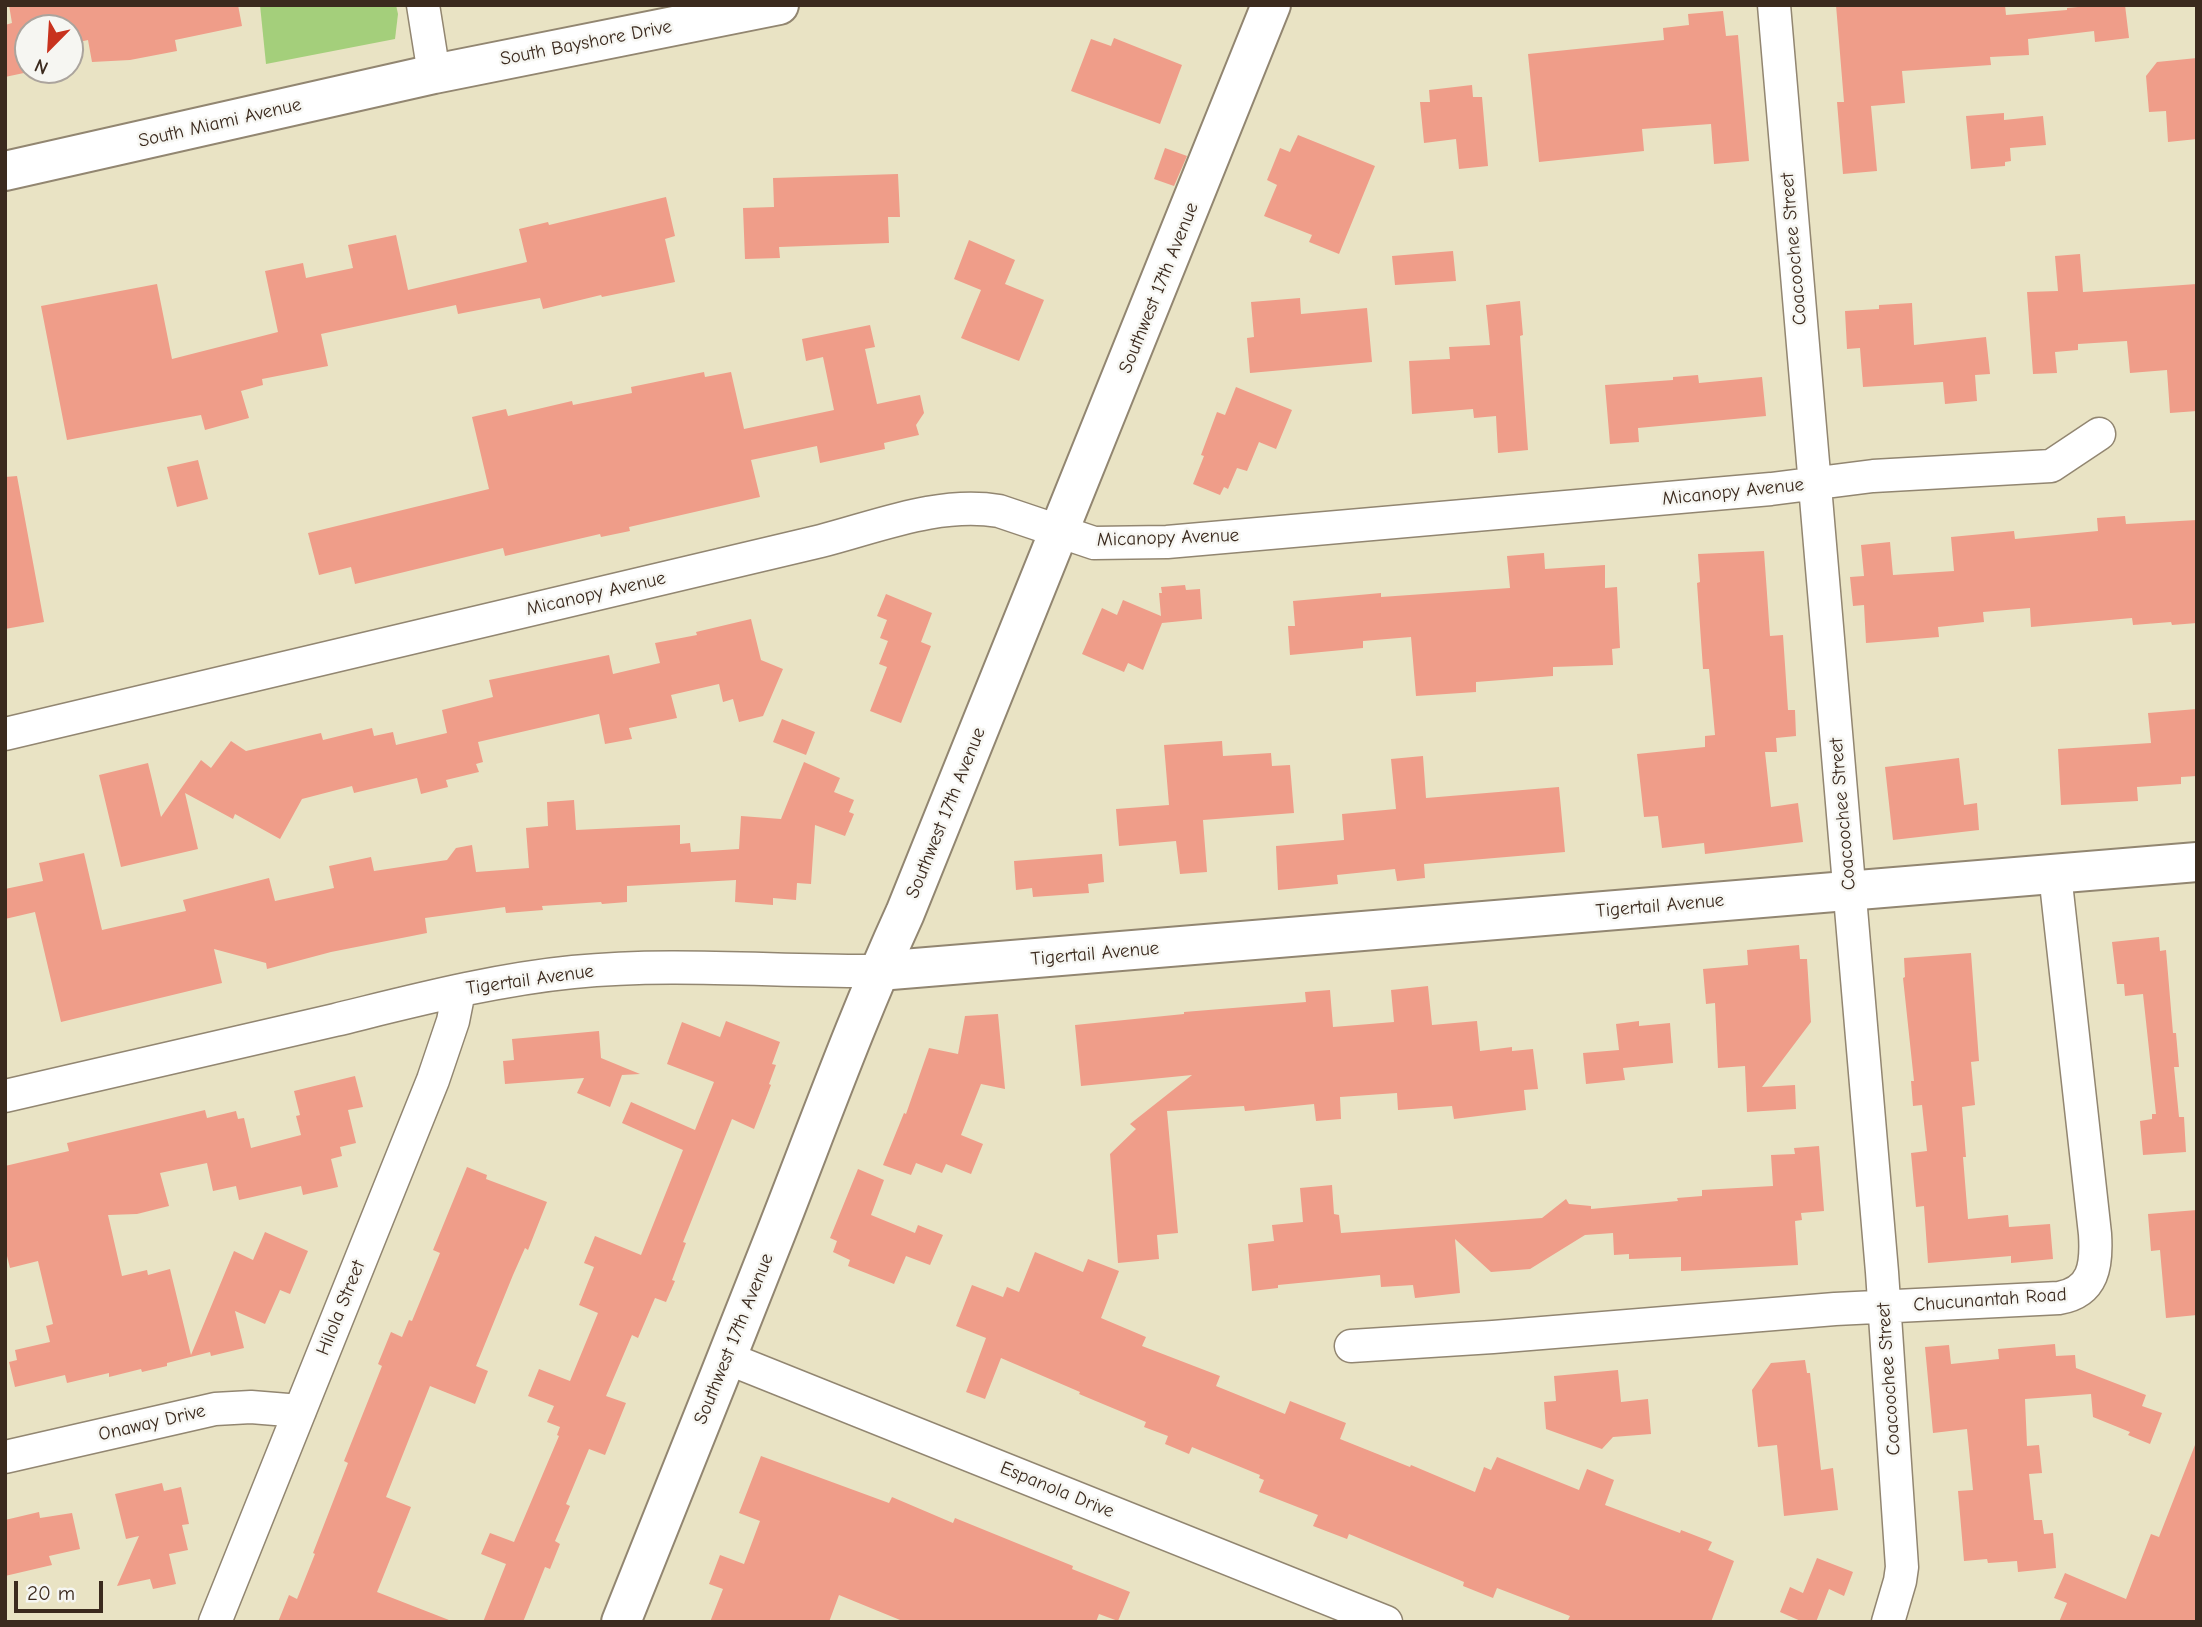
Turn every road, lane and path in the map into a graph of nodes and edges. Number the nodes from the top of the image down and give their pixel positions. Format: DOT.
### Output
graph roads {
  1 [pos="423,5"];
  2 [pos="779,5"];
  3 [pos="1271,5"];
  4 [pos="1774,5"];
  5 [pos="661,16"];
  6 [pos="434,74"];
  7 [pos="5,171"];
  8 [pos="2099,434"];
  9 [pos="1814,484"];
  10 [pos="1060,532"];
  11 [pos="5,734"];
  12 [pos="2197,862"];
  13 [pos="2055,874"];
  14 [pos="1850,890"];
  15 [pos="878,971"];
  16 [pos="459,991"];
  17 [pos="5,1096"];
  18 [pos="1884,1307"];
  19 [pos="1351,1346"];
  20 [pos="727,1358"];
  21 [pos="300,1412"];
  22 [pos="5,1457"];
  23 [pos="215,1622"];
  24 [pos="621,1622"];
  25 [pos="1386,1622"];
  26 [pos="1888,1622"];
  1 -- 6 [label="street"];
  2 -- 5 [label="main road, South Bayshore Drive"];
  3 -- 10 [label="main road, Southwest 17th Avenue"];
  4 -- 9 [label="street, Coacoochee Street"];
  5 -- 6 [label="main road, South Bayshore Drive"];
  6 -- 7 [label="main road, South Miami Avenue"];
  8 -- 9 [label="street, Micanopy Avenue"];
  9 -- 10 [label="street, Micanopy Avenue"];
  9 -- 14 [label="street, Coacoochee Street"];
  10 -- 11 [label="street, Micanopy Avenue"];
  10 -- 15 [label="main road, Southwest 17th Avenue"];
  12 -- 13 [label="main road, Tigertail Avenue"];
  13 -- 14 [label="main road, Tigertail Avenue"];
  13 -- 18 [label="street, Chucunantah Road"];
  14 -- 15 [label="main road, Tigertail Avenue"];
  14 -- 18 [label="street, Coacoochee Street"];
  15 -- 16 [label="street, Tigertail Avenue"];
  15 -- 20 [label="main road, Southwest 17th Avenue"];
  16 -- 17 [label="street, Tigertail Avenue"];
  16 -- 21 [label="street, Hilola Street"];
  18 -- 19 [label="street, Chucunantah Road"];
  18 -- 26 [label="street, Coacoochee Street"];
  20 -- 24 [label="main road, Southwest 17th Avenue"];
  20 -- 25 [label="street, Espanola Drive"];
  21 -- 22 [label="street, Onaway Drive"];
  21 -- 23 [label="street, Hilola Street"];
}
